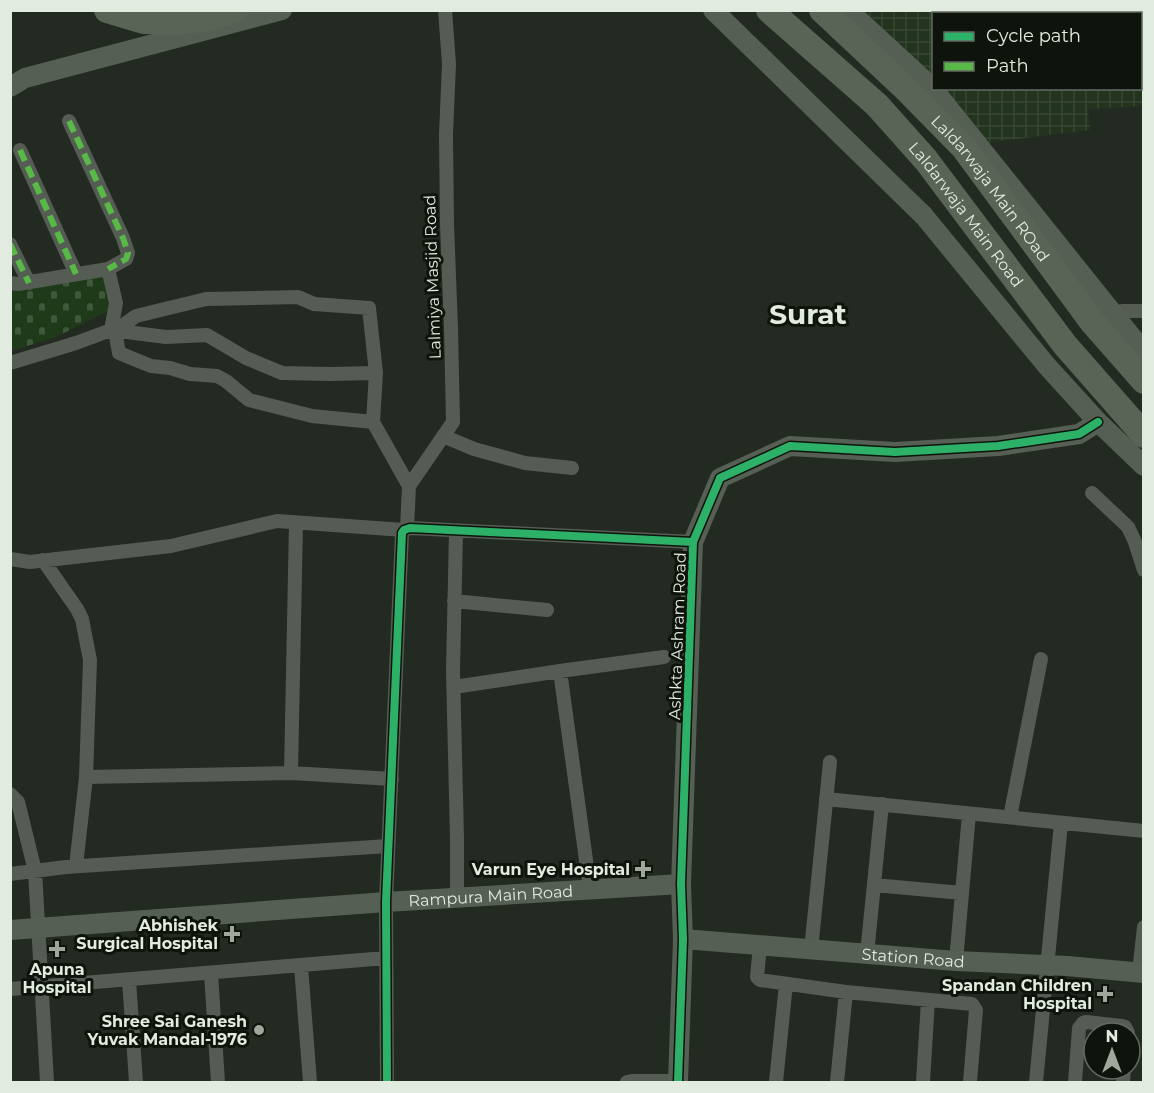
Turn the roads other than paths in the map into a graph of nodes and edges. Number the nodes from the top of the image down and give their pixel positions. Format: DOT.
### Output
graph roads {
  1 [pos="107,10"];
  2 [pos="236,10"];
  3 [pos="282,10"];
  4 [pos="446,10"];
  5 [pos="713,10"];
  6 [pos="769,10"];
  7 [pos="822,10"];
  8 [pos="848,10"];
  9 [pos="10,87"];
  10 [pos="932,89"];
  11 [pos="933,90"];
  12 [pos="69,121"];
  13 [pos="20,150"];
  14 [pos="10,244"];
  15 [pos="108,269"];
  16 [pos="76,274"];
  17 [pos="10,283"];
  18 [pos="29,283"];
  19 [pos="1143,311"];
  20 [pos="1103,319"];
  21 [pos="113,330"];
  22 [pos="1143,352"];
  23 [pos="1056,355"];
  24 [pos="10,363"];
  25 [pos="376,373"];
  26 [pos="1143,381"];
  27 [pos="373,422"];
  28 [pos="1098,422"];
  29 [pos="1143,435"];
  30 [pos="442,436"];
  31 [pos="1143,466"];
  32 [pos="572,468"];
  33 [pos="409,486"];
  34 [pos="1092,493"];
  35 [pos="296,522"];
  36 [pos="406,529"];
  37 [pos="456,531"];
  38 [pos="1138,532"];
  39 [pos="693,542"];
  40 [pos="10,559"];
  41 [pos="43,560"];
  42 [pos="1143,570"];
  43 [pos="454,601"];
  44 [pos="547,610"];
  45 [pos="664,657"];
  46 [pos="1041,659"];
  47 [pos="560,671"];
  48 [pos="454,687"];
  49 [pos="830,762"];
  50 [pos="291,773"];
  51 [pos="86,777"];
  52 [pos="392,779"];
  53 [pos="10,794"];
  54 [pos="826,798"];
  55 [pos="882,804"];
  56 [pos="969,814"];
  57 [pos="1010,818"];
  58 [pos="1061,823"];
  59 [pos="1143,831"];
  60 [pos="388,846"];
  61 [pos="76,866"];
  62 [pos="35,871"];
  63 [pos="10,874"];
  64 [pos="681,884"];
  65 [pos="874,885"];
  66 [pos="590,890"];
  67 [pos="962,892"];
  68 [pos="458,897"];
  69 [pos="386,902"];
  70 [pos="1143,927"];
  71 [pos="37,928"];
  72 [pos="10,930"];
  73 [pos="683,939"];
  74 [pos="760,945"];
  75 [pos="811,950"];
  76 [pos="867,954"];
  77 [pos="386,958"];
  78 [pos="956,961"];
  79 [pos="301,966"];
  80 [pos="1048,966"];
  81 [pos="211,973"];
  82 [pos="1141,973"];
  83 [pos="129,980"];
  84 [pos="786,984"];
  85 [pos="41,987"];
  86 [pos="10,989"];
  87 [pos="846,992"];
  88 [pos="928,1000"];
  89 [pos="1082,1025"];
  90 [pos="678,1082"];
  91 [pos="46,1083"];
  92 [pos="136,1083"];
  93 [pos="218,1083"];
  94 [pos="310,1083"];
  95 [pos="387,1083"];
  96 [pos="627,1083"];
  97 [pos="776,1083"];
  98 [pos="837,1083"];
  99 [pos="923,1083"];
  100 [pos="970,1083"];
  101 [pos="1036,1083"];
  102 [pos="1075,1083"];
  1 -- 2 [label="highway"];
  3 -- 9 [label="street"];
  4 -- 30 [label="street, Lalmiya Masjid Road"];
  5 -- 23 [label="street"];
  6 -- 23 [label="highway, Laldarwaja Main Road"];
  7 -- 20 [label="highway, Laldarwaja Main ROad"];
  8 -- 10 [label="street"];
  11 -- 20 [label="street"];
  12 -- 15 [label="street"];
  13 -- 16 [label="street"];
  14 -- 18 [label="street"];
  15 -- 16 [label="street"];
  15 -- 21 [label="street"];
  16 -- 18 [label="street"];
  17 -- 18 [label="street"];
  19 -- 20 [label="street"];
  20 -- 22 [label="street"];
  20 -- 26 [label="highway, Laldarwaja Main ROad"];
  21 -- 24 [label="street"];
  21 -- 25 [label="street"];
  21 -- 25 [label="street"];
  21 -- 27 [label="street"];
  23 -- 28 [label="street"];
  23 -- 29 [label="highway, Laldarwaja Main Road"];
  25 -- 27 [label="street"];
  27 -- 33 [label="street"];
  28 -- 31 [label="street"];
  28 -- 39 [label="street, Ashkta Ashram Road"];
  30 -- 32 [label="street"];
  30 -- 33 [label="street, Lalmiya Masjid Road"];
  33 -- 36 [label="street"];
  34 -- 38 [label="street"];
  35 -- 36 [label="street"];
  35 -- 41 [label="street"];
  35 -- 50 [label="street"];
  36 -- 37 [label="street"];
  36 -- 52 [label="street"];
  37 -- 39 [label="street"];
  37 -- 43 [label="street"];
  38 -- 42 [label="street"];
  39 -- 64 [label="street, Ashkta Ashram Road"];
  40 -- 41 [label="street"];
  41 -- 51 [label="street"];
  43 -- 44 [label="street"];
  43 -- 48 [label="street"];
  45 -- 47 [label="street"];
  46 -- 57 [label="street"];
  47 -- 48 [label="street"];
  47 -- 66 [label="street"];
  48 -- 68 [label="street"];
  49 -- 54 [label="street"];
  50 -- 51 [label="street"];
  50 -- 52 [label="street"];
  51 -- 61 [label="street"];
  52 -- 60 [label="street"];
  53 -- 62 [label="street"];
  54 -- 55 [label="street"];
  54 -- 75 [label="street"];
  55 -- 56 [label="street"];
  55 -- 65 [label="street"];
  56 -- 57 [label="street"];
  56 -- 67 [label="street"];
  57 -- 58 [label="street"];
  58 -- 59 [label="street"];
  58 -- 80 [label="street"];
  60 -- 61 [label="street"];
  60 -- 69 [label="street"];
  61 -- 62 [label="street"];
  62 -- 63 [label="street"];
  62 -- 71 [label="street"];
  64 -- 66 [label="street, Rampura Main Road"];
  64 -- 73 [label="street, Ashkta Ashram Road"];
  65 -- 67 [label="street"];
  65 -- 76 [label="street"];
  66 -- 68 [label="street, Rampura Main Road"];
  67 -- 78 [label="street"];
  68 -- 69 [label="street, Rampura Main Road"];
  69 -- 71 [label="street, Rampura Main Road"];
  69 -- 77 [label="street"];
  70 -- 82 [label="street"];
  71 -- 72 [label="street, Rampura Main Road"];
  71 -- 85 [label="street"];
  73 -- 74 [label="street, Station Road"];
  73 -- 90 [label="street, Ashkta Ashram Road"];
  74 -- 75 [label="street, Station Road"];
  74 -- 84 [label="street"];
  75 -- 76 [label="street, Station Road"];
  76 -- 78 [label="street, Station Road"];
  77 -- 79 [label="street"];
  77 -- 95 [label="street"];
  78 -- 80 [label="street, Station Road"];
  79 -- 81 [label="street"];
  79 -- 94 [label="street"];
  80 -- 82 [label="street, Station Road"];
  80 -- 101 [label="street"];
  81 -- 83 [label="street"];
  81 -- 93 [label="street"];
  83 -- 85 [label="street"];
  83 -- 92 [label="street"];
  84 -- 87 [label="street"];
  84 -- 97 [label="street"];
  85 -- 86 [label="street"];
  85 -- 91 [label="street"];
  87 -- 88 [label="street"];
  87 -- 98 [label="street"];
  88 -- 99 [label="street"];
  88 -- 100 [label="street"];
  89 -- 102 [label="street"];
  90 -- 96 [label="street"];
}
